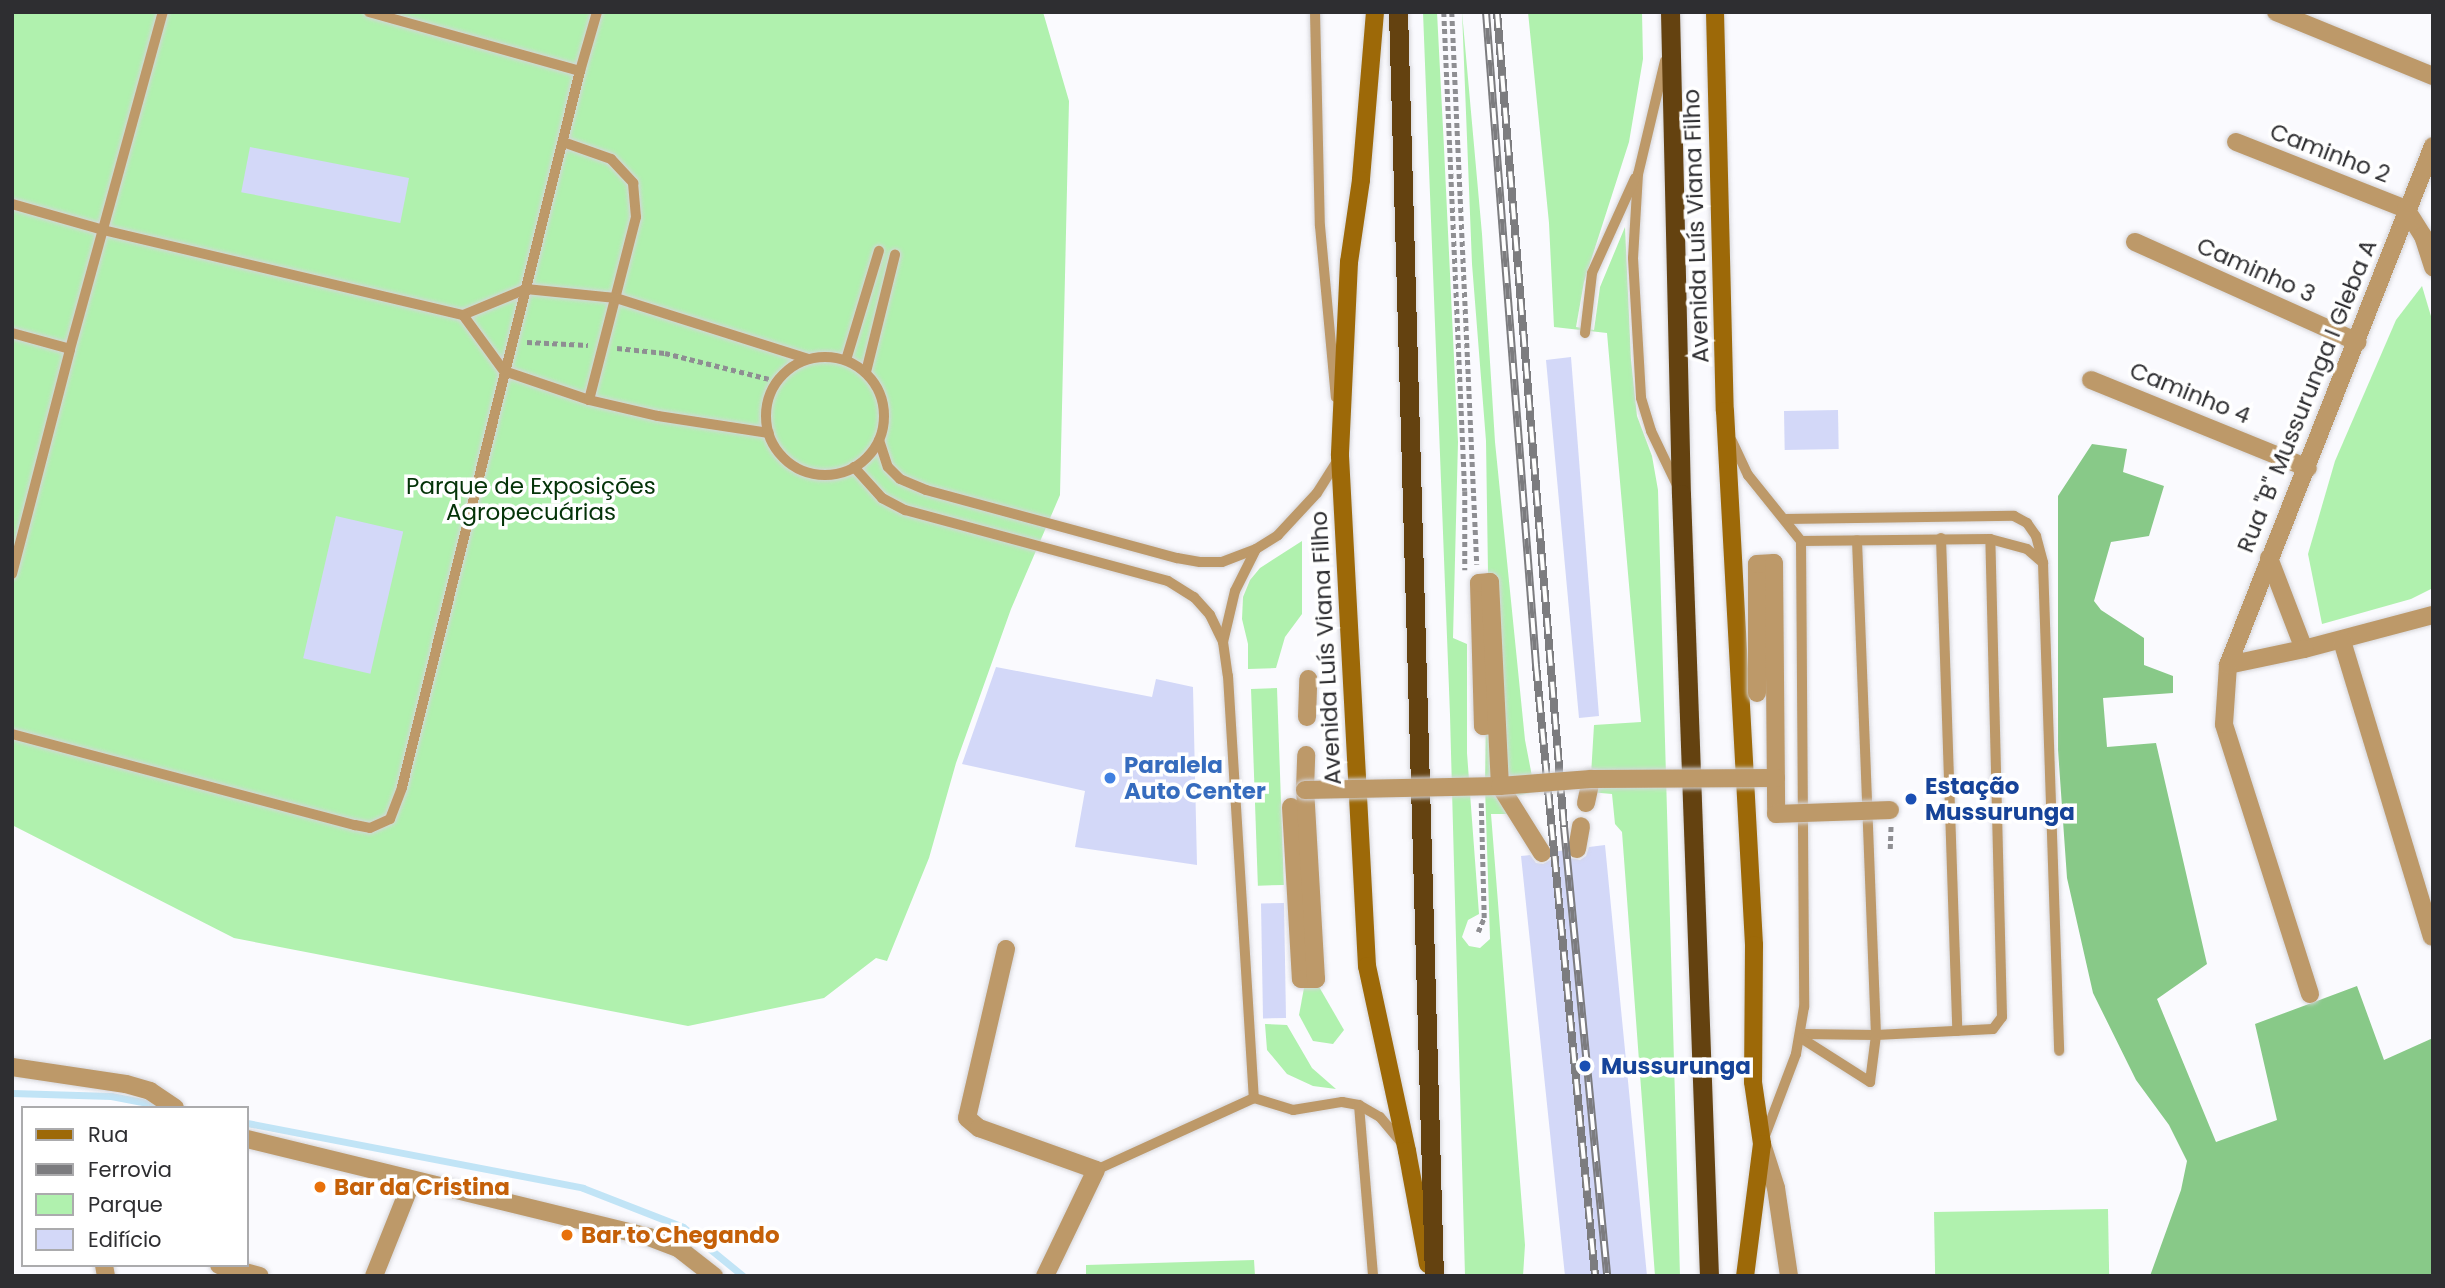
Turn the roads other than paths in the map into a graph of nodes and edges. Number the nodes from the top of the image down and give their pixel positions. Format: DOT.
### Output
graph roads {
  1 [pos="163,12"];
  2 [pos="369,12"];
  3 [pos="597,12"];
  4 [pos="1315,12"];
  5 [pos="1375,12"];
  6 [pos="1398,12"];
  7 [pos="1670,12"];
  8 [pos="1715,12"];
  9 [pos="2276,12"];
  10 [pos="1671,38"];
  11 [pos="580,71"];
  12 [pos="2433,76"];
  13 [pos="563,142"];
  14 [pos="2236,142"];
  15 [pos="2433,146"];
  16 [pos="1637,174"];
  17 [pos="2433,189"];
  18 [pos="2409,202"];
  19 [pos="12,204"];
  20 [pos="1616,215"];
  21 [pos="1637,218"];
  22 [pos="103,230"];
  23 [pos="2135,242"];
  24 [pos="879,251"];
  25 [pos="895,255"];
  26 [pos="2433,267"];
  27 [pos="526,289"];
  28 [pos="615,298"];
  29 [pos="463,315"];
  30 [pos="12,333"];
  31 [pos="1585,333"];
  32 [pos="2358,342"];
  33 [pos="69,349"];
  34 [pos="808,359"];
  35 [pos="846,360"];
  36 [pos="504,371"];
  37 [pos="866,372"];
  38 [pos="2091,380"];
  39 [pos="589,400"];
  40 [pos="1725,411"];
  41 [pos="769,433"];
  42 [pos="879,440"];
  43 [pos="1340,449"];
  44 [pos="854,467"];
  45 [pos="2308,468"];
  46 [pos="1681,494"];
  47 [pos="1786,519"];
  48 [pos="1941,538"];
  49 [pos="1990,538"];
  50 [pos="1857,540"];
  51 [pos="1801,541"];
  52 [pos="1255,549"];
  53 [pos="2269,558"];
  54 [pos="2043,564"];
  55 [pos="12,573"];
  56 [pos="1765,576"];
  57 [pos="2433,615"];
  58 [pos="1487,632"];
  59 [pos="2343,641"];
  60 [pos="1223,642"];
  61 [pos="2304,649"];
  62 [pos="2228,665"];
  63 [pos="1308,679"];
  64 [pos="1307,717"];
  65 [pos="12,734"];
  66 [pos="1306,755"];
  67 [pos="1776,778"];
  68 [pos="1591,779"];
  69 [pos="1500,786"];
  70 [pos="1305,790"];
  71 [pos="1586,803"];
  72 [pos="1291,807"];
  73 [pos="1891,819"];
  74 [pos="1581,826"];
  75 [pos="1577,849"];
  76 [pos="1542,853"];
  77 [pos="2432,937"];
  78 [pos="1006,950"];
  79 [pos="2309,994"];
  80 [pos="1957,1031"];
  81 [pos="1876,1035"];
  82 [pos="1801,1036"];
  83 [pos="2059,1051"];
  84 [pos="12,1067"];
  85 [pos="1254,1098"];
  86 [pos="1359,1105"];
  87 [pos="172,1106"];
  88 [pos="248,1139"];
  89 [pos="1762,1144"];
  90 [pos="1407,1151"];
  91 [pos="1096,1170"];
  92 [pos="412,1181"];
  93 [pos="226,1267"];
  94 [pos="711,1272"];
  95 [pos="260,1276"];
  96 [pos="374,1276"];
  97 [pos="1045,1276"];
  98 [pos="1373,1276"];
  99 [pos="1432,1276"];
  100 [pos="1709,1276"];
  101 [pos="1745,1276"];
  102 [pos="1789,1276"];
  1 -- 22 [label="lane"];
  2 -- 11 [label="lane"];
  3 -- 11 [label="lane"];
  4 -- 43 [label="lane"];
  5 -- 43 [label="main road, Avenida Luís Viana Filho"];
  6 -- 99 [label="highway, Avenida Luís Viana Filho"];
  7 -- 10 [label="highway, Avenida Luís Viana Filho"];
  8 -- 40 [label="main road, Avenida Luís Viana Filho"];
  9 -- 12 [label="street"];
  10 -- 16 [label="lane"];
  10 -- 46 [label="highway, Avenida Luís Viana Filho"];
  11 -- 13 [label="lane"];
  13 -- 27 [label="lane"];
  13 -- 28 [label="lane"];
  14 -- 18 [label="street, Caminho 2"];
  15 -- 18 [label="street, Rua \"B\" Mussurunga I Gleba A"];
  16 -- 20 [label="lane"];
  16 -- 21 [label="lane"];
  17 -- 18 [label="street"];
  18 -- 26 [label="street"];
  18 -- 32 [label="street, Rua \"B\" Mussurunga I Gleba A"];
  19 -- 22 [label="lane"];
  20 -- 21 [label="lane"];
  20 -- 31 [label="lane"];
  21 -- 46 [label="lane"];
  22 -- 29 [label="lane"];
  22 -- 33 [label="lane"];
  23 -- 32 [label="street, Caminho 3"];
  24 -- 35 [label="lane"];
  25 -- 37 [label="lane"];
  27 -- 28 [label="lane"];
  27 -- 29 [label="lane"];
  27 -- 36 [label="lane"];
  28 -- 34 [label="lane"];
  28 -- 39 [label="lane"];
  29 -- 36 [label="lane"];
  30 -- 33 [label="lane"];
  32 -- 45 [label="street, Rua \"B\" Mussurunga I Gleba A"];
  33 -- 55 [label="lane"];
  34 -- 35 [label="lane"];
  34 -- 41 [label="lane"];
  35 -- 37 [label="lane"];
  36 -- 39 [label="lane"];
  36 -- 65 [label="lane"];
  37 -- 42 [label="lane"];
  38 -- 45 [label="street, Caminho 4"];
  39 -- 41 [label="lane"];
  40 -- 47 [label="lane"];
  40 -- 89 [label="main road, Avenida Luís Viana Filho"];
  41 -- 44 [label="lane"];
  42 -- 44 [label="lane"];
  42 -- 52 [label="lane"];
  43 -- 52 [label="lane"];
  43 -- 90 [label="main road, Avenida Luís Viana Filho"];
  44 -- 60 [label="lane"];
  45 -- 53 [label="street, Rua \"B\" Mussurunga I Gleba A"];
  46 -- 100 [label="highway, Avenida Luís Viana Filho"];
  47 -- 51 [label="lane"];
  47 -- 54 [label="lane"];
  48 -- 49 [label="lane"];
  48 -- 50 [label="lane"];
  48 -- 80 [label="lane"];
  49 -- 54 [label="lane"];
  49 -- 80 [label="lane"];
  50 -- 51 [label="lane"];
  50 -- 81 [label="lane"];
  51 -- 82 [label="lane"];
  52 -- 60 [label="lane"];
  53 -- 61 [label="street"];
  53 -- 62 [label="street, Rua \"B\" Mussurunga I Gleba A"];
  54 -- 83 [label="lane"];
  56 -- 67 [label="street, bridge"];
  57 -- 59 [label="street"];
  58 -- 69 [label="street, bridge"];
  59 -- 61 [label="street"];
  59 -- 77 [label="street"];
  60 -- 85 [label="lane"];
  61 -- 62 [label="street"];
  62 -- 79 [label="street, Rua \"B\" Mussurunga I Gleba A"];
  63 -- 64 [label="street"];
  66 -- 70 [label="street"];
  67 -- 68 [label="street, bridge"];
  67 -- 73 [label="street, bridge"];
  68 -- 69 [label="street, bridge"];
  68 -- 71 [label="street"];
  69 -- 70 [label="street, bridge"];
  69 -- 76 [label="street"];
  70 -- 72 [label="street"];
  74 -- 75 [label="street"];
  78 -- 91 [label="street"];
  80 -- 81 [label="lane"];
  81 -- 82 [label="lane"];
  81 -- 82 [label="lane"];
  82 -- 89 [label="lane"];
  84 -- 87 [label="street"];
  85 -- 86 [label="lane"];
  85 -- 91 [label="lane"];
  86 -- 90 [label="lane"];
  86 -- 98 [label="lane"];
  88 -- 92 [label="street"];
  89 -- 101 [label="main road, Avenida Luís Viana Filho"];
  89 -- 102 [label="street"];
  90 -- 99 [label="main road, Avenida Luís Viana Filho"];
  91 -- 97 [label="street"];
  92 -- 94 [label="street"];
  92 -- 96 [label="street"];
  93 -- 95 [label="street"];
}
